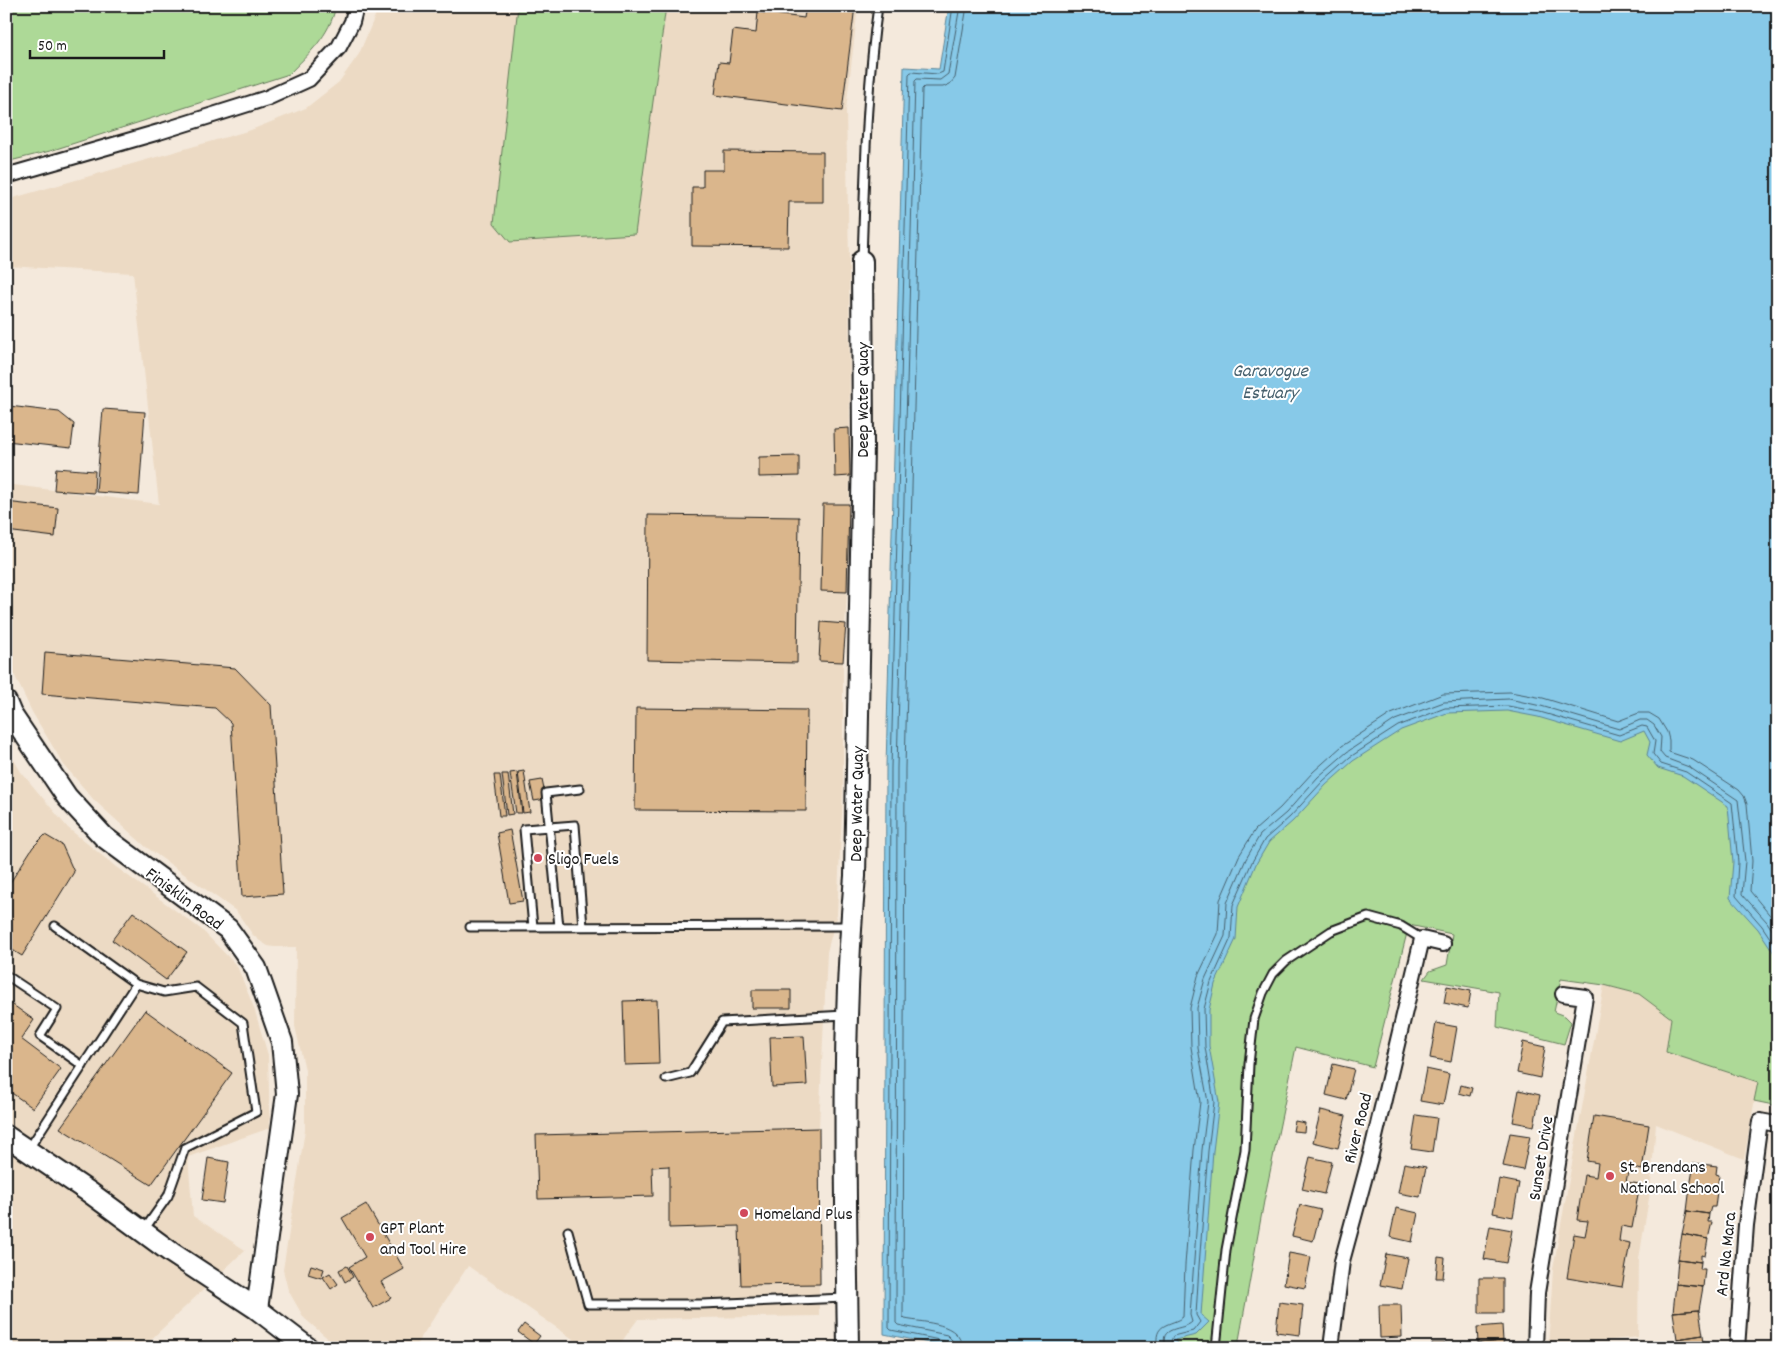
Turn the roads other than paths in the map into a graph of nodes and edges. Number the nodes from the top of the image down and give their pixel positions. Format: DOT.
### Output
graph roads {
  1 [pos="356,6"];
  2 [pos="878,6"];
  3 [pos="6,176"];
  4 [pos="862,261"];
  5 [pos="6,702"];
  6 [pos="580,789"];
  7 [pos="549,826"];
  8 [pos="55,926"];
  9 [pos="850,926"];
  10 [pos="470,927"];
  11 [pos="533,927"];
  12 [pos="559,927"];
  13 [pos="583,927"];
  14 [pos="1422,940"];
  15 [pos="1444,944"];
  16 [pos="6,975"];
  17 [pos="136,984"];
  18 [pos="1563,994"];
  19 [pos="848,1015"];
  20 [pos="83,1066"];
  21 [pos="666,1079"];
  22 [pos="1776,1124"];
  23 [pos="6,1136"];
  24 [pos="28,1150"];
  25 [pos="143,1231"];
  26 [pos="568,1231"];
  27 [pos="847,1298"];
  28 [pos="257,1309"];
  29 [pos="308,1348"];
  30 [pos="848,1348"];
  31 [pos="1216,1348"];
  32 [pos="1331,1348"];
  33 [pos="1535,1348"];
  34 [pos="1737,1348"];
  1 -- 3 [label="street"];
  2 -- 4 [label="lane"];
  4 -- 9 [label="street, Deep Water Quay"];
  5 -- 28 [label="street, Finisklin Road"];
  6 -- 7 [label="lane"];
  7 -- 11 [label="lane"];
  7 -- 12 [label="lane"];
  7 -- 13 [label="lane"];
  8 -- 17 [label="lane"];
  9 -- 13 [label="lane"];
  9 -- 19 [label="street, Deep Water Quay"];
  10 -- 11 [label="lane"];
  11 -- 12 [label="lane"];
  12 -- 13 [label="lane"];
  14 -- 15 [label="street"];
  14 -- 31 [label="lane"];
  14 -- 32 [label="street, River Road"];
  16 -- 20 [label="lane"];
  17 -- 20 [label="lane"];
  17 -- 25 [label="lane"];
  18 -- 33 [label="street, Sunset Drive"];
  19 -- 21 [label="lane"];
  19 -- 27 [label="street, Deep Water Quay"];
  20 -- 24 [label="lane"];
  22 -- 34 [label="street, Ard Na Mara"];
  23 -- 24 [label="street"];
  24 -- 25 [label="street"];
  25 -- 28 [label="street"];
  26 -- 27 [label="lane"];
  27 -- 30 [label="street, Deep Water Quay"];
  28 -- 29 [label="street"];
}
